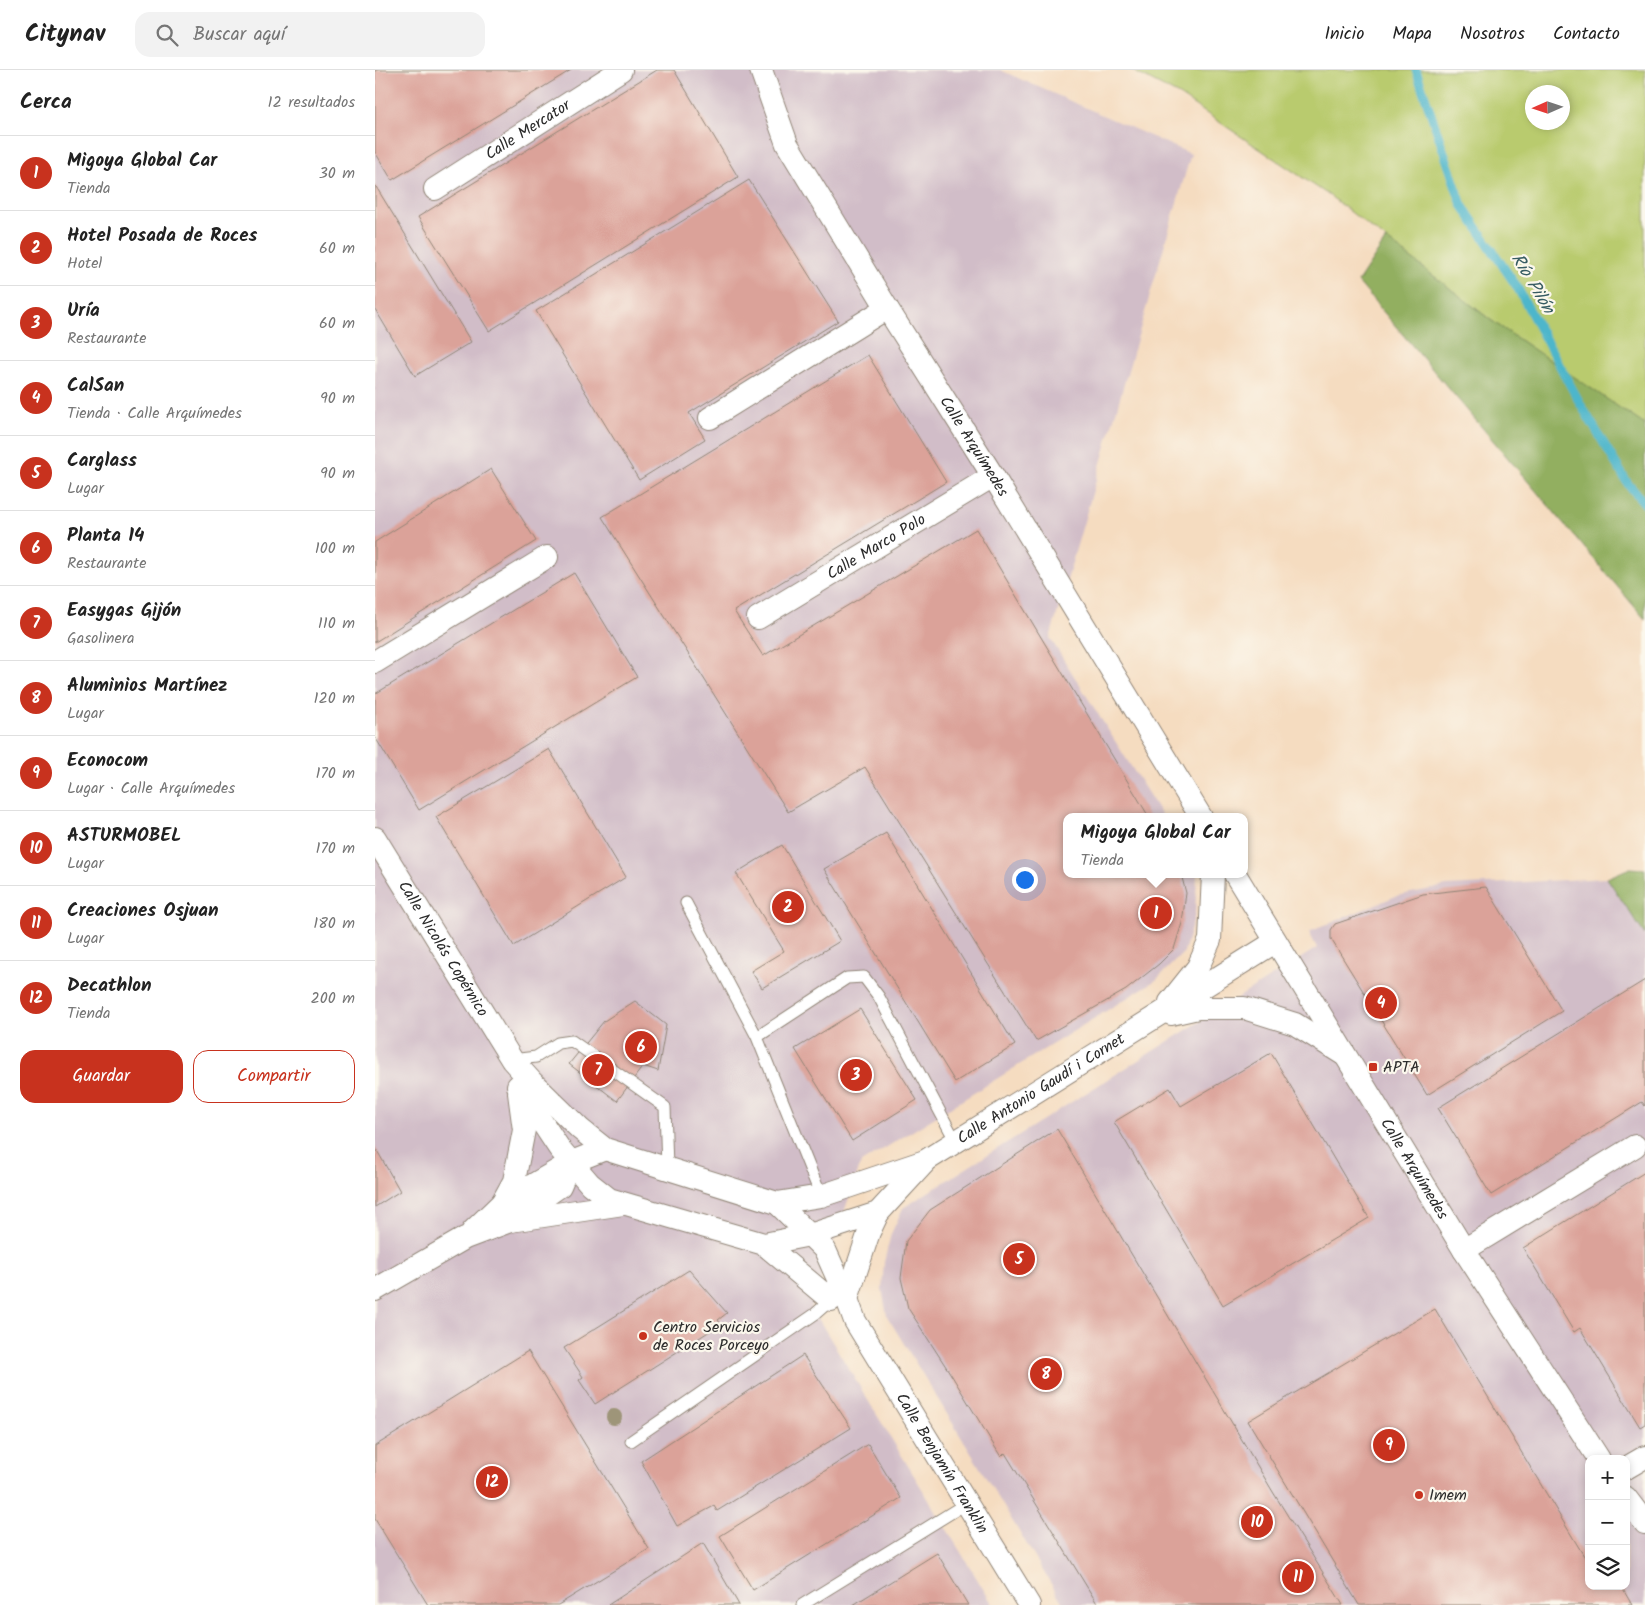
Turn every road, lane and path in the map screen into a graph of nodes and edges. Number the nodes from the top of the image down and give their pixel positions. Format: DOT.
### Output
graph roads {
  1 [pos="621,70"];
  2 [pos="761,70"];
  3 [pos="435,189"];
  4 [pos="887,308"];
  5 [pos="710,418"];
  6 [pos="993,476"];
  7 [pos="547,557"];
  8 [pos="758,618"];
  9 [pos="375,662"];
  10 [pos="1199,813"];
  11 [pos="375,838"];
  12 [pos="1213,878"];
  13 [pos="1237,878"];
  14 [pos="687,903"];
  15 [pos="1275,942"];
  16 [pos="1158,1016"];
  17 [pos="757,1037"];
  18 [pos="1347,1057"];
  19 [pos="512,1060"];
  20 [pos="518,1086"];
  21 [pos="580,1129"];
  22 [pos="957,1142"];
  23 [pos="1635,1146"];
  24 [pos="605,1149"];
  25 [pos="925,1161"];
  26 [pos="571,1162"];
  27 [pos="667,1168"];
  28 [pos="887,1174"];
  29 [pos="821,1196"];
  30 [pos="777,1203"];
  31 [pos="623,1204"];
  32 [pos="506,1212"];
  33 [pos="878,1212"];
  34 [pos="810,1235"];
  35 [pos="764,1244"];
  36 [pos="1464,1250"];
  37 [pos="375,1290"];
  38 [pos="839,1300"];
  39 [pos="631,1440"];
  40 [pos="1596,1455"];
  41 [pos="1645,1457"];
  42 [pos="1630,1466"];
  43 [pos="1628,1500"];
  44 [pos="967,1503"];
  45 [pos="1645,1522"];
  46 [pos="802,1605"];
  47 [pos="1029,1605"];
  1 -- 3 [label="street, Calle Mercator"];
  2 -- 4 [label="street, Calle Arquímedes"];
  4 -- 5 [label="street"];
  4 -- 6 [label="street, Calle Arquímedes"];
  6 -- 8 [label="street, Calle Marco Polo"];
  6 -- 10 [label="street, Calle Arquímedes"];
  7 -- 9 [label="street"];
  11 -- 19 [label="street, Calle Nicolás Copérnico"];
  12 -- 16 [label="street, Calle Antonio Gaudí i Cornet"];
  13 -- 15 [label="street, Calle Arquímedes"];
  14 -- 17 [label="lane"];
  15 -- 16 [label="street, Calle Antonio Gaudí i Cornet"];
  15 -- 18 [label="street, Calle Arquímedes"];
  16 -- 18 [label="street, Calle Antonio Gaudí i Cornet"];
  16 -- 22 [label="street, Calle Antonio Gaudí i Cornet"];
  17 -- 22 [label="lane"];
  17 -- 29 [label="lane"];
  18 -- 36 [label="street, Calle Arquímedes"];
  19 -- 20 [label="street, Calle Nicolás Copérnico"];
  19 -- 21 [label="street, Calle Nicolás Copérnico"];
  19 -- 27 [label="lane"];
  20 -- 26 [label="street, Calle Nicolás Copérnico"];
  20 -- 32 [label="street, Calle Nicolás Copérnico"];
  21 -- 24 [label="street, Calle Antonio Gaudí i Cornet"];
  21 -- 26 [label="street"];
  22 -- 25 [label="street, Calle Antonio Gaudí i Cornet"];
  23 -- 36 [label="street"];
  24 -- 26 [label="street"];
  24 -- 27 [label="street, Calle Antonio Gaudí i Cornet"];
  25 -- 28 [label="street, Calle Antonio Gaudí i Cornet"];
  25 -- 33 [label="street, Calle Antonio Gaudí i Cornet"];
  26 -- 31 [label="street, Calle Antonio Gaudí i Cornet"];
  26 -- 32 [label="street"];
  27 -- 30 [label="street, Calle Antonio Gaudí i Cornet"];
  28 -- 29 [label="street, Calle Antonio Gaudí i Cornet"];
  28 -- 34 [label="street, Calle Antonio Gaudí i Cornet"];
  29 -- 30 [label="street, Calle Antonio Gaudí i Cornet"];
  30 -- 34 [label="street, Calle Benjamín Franklin"];
  31 -- 32 [label="street, Calle Antonio Gaudí i Cornet"];
  31 -- 35 [label="street, Calle Antonio Gaudí i Cornet"];
  32 -- 37 [label="street"];
  33 -- 34 [label="street, Calle Antonio Gaudí i Cornet"];
  33 -- 38 [label="street"];
  34 -- 35 [label="street, Calle Antonio Gaudí i Cornet"];
  34 -- 38 [label="street, Calle Benjamín Franklin"];
  35 -- 38 [label="street"];
  36 -- 40 [label="street, Calle Arquímedes"];
  38 -- 39 [label="lane"];
  38 -- 44 [label="street, Calle Benjamín Franklin"];
  41 -- 42 [label="street"];
  43 -- 45 [label="street"];
  44 -- 46 [label="lane"];
  44 -- 47 [label="street, Calle Benjamín Franklin"];
}
